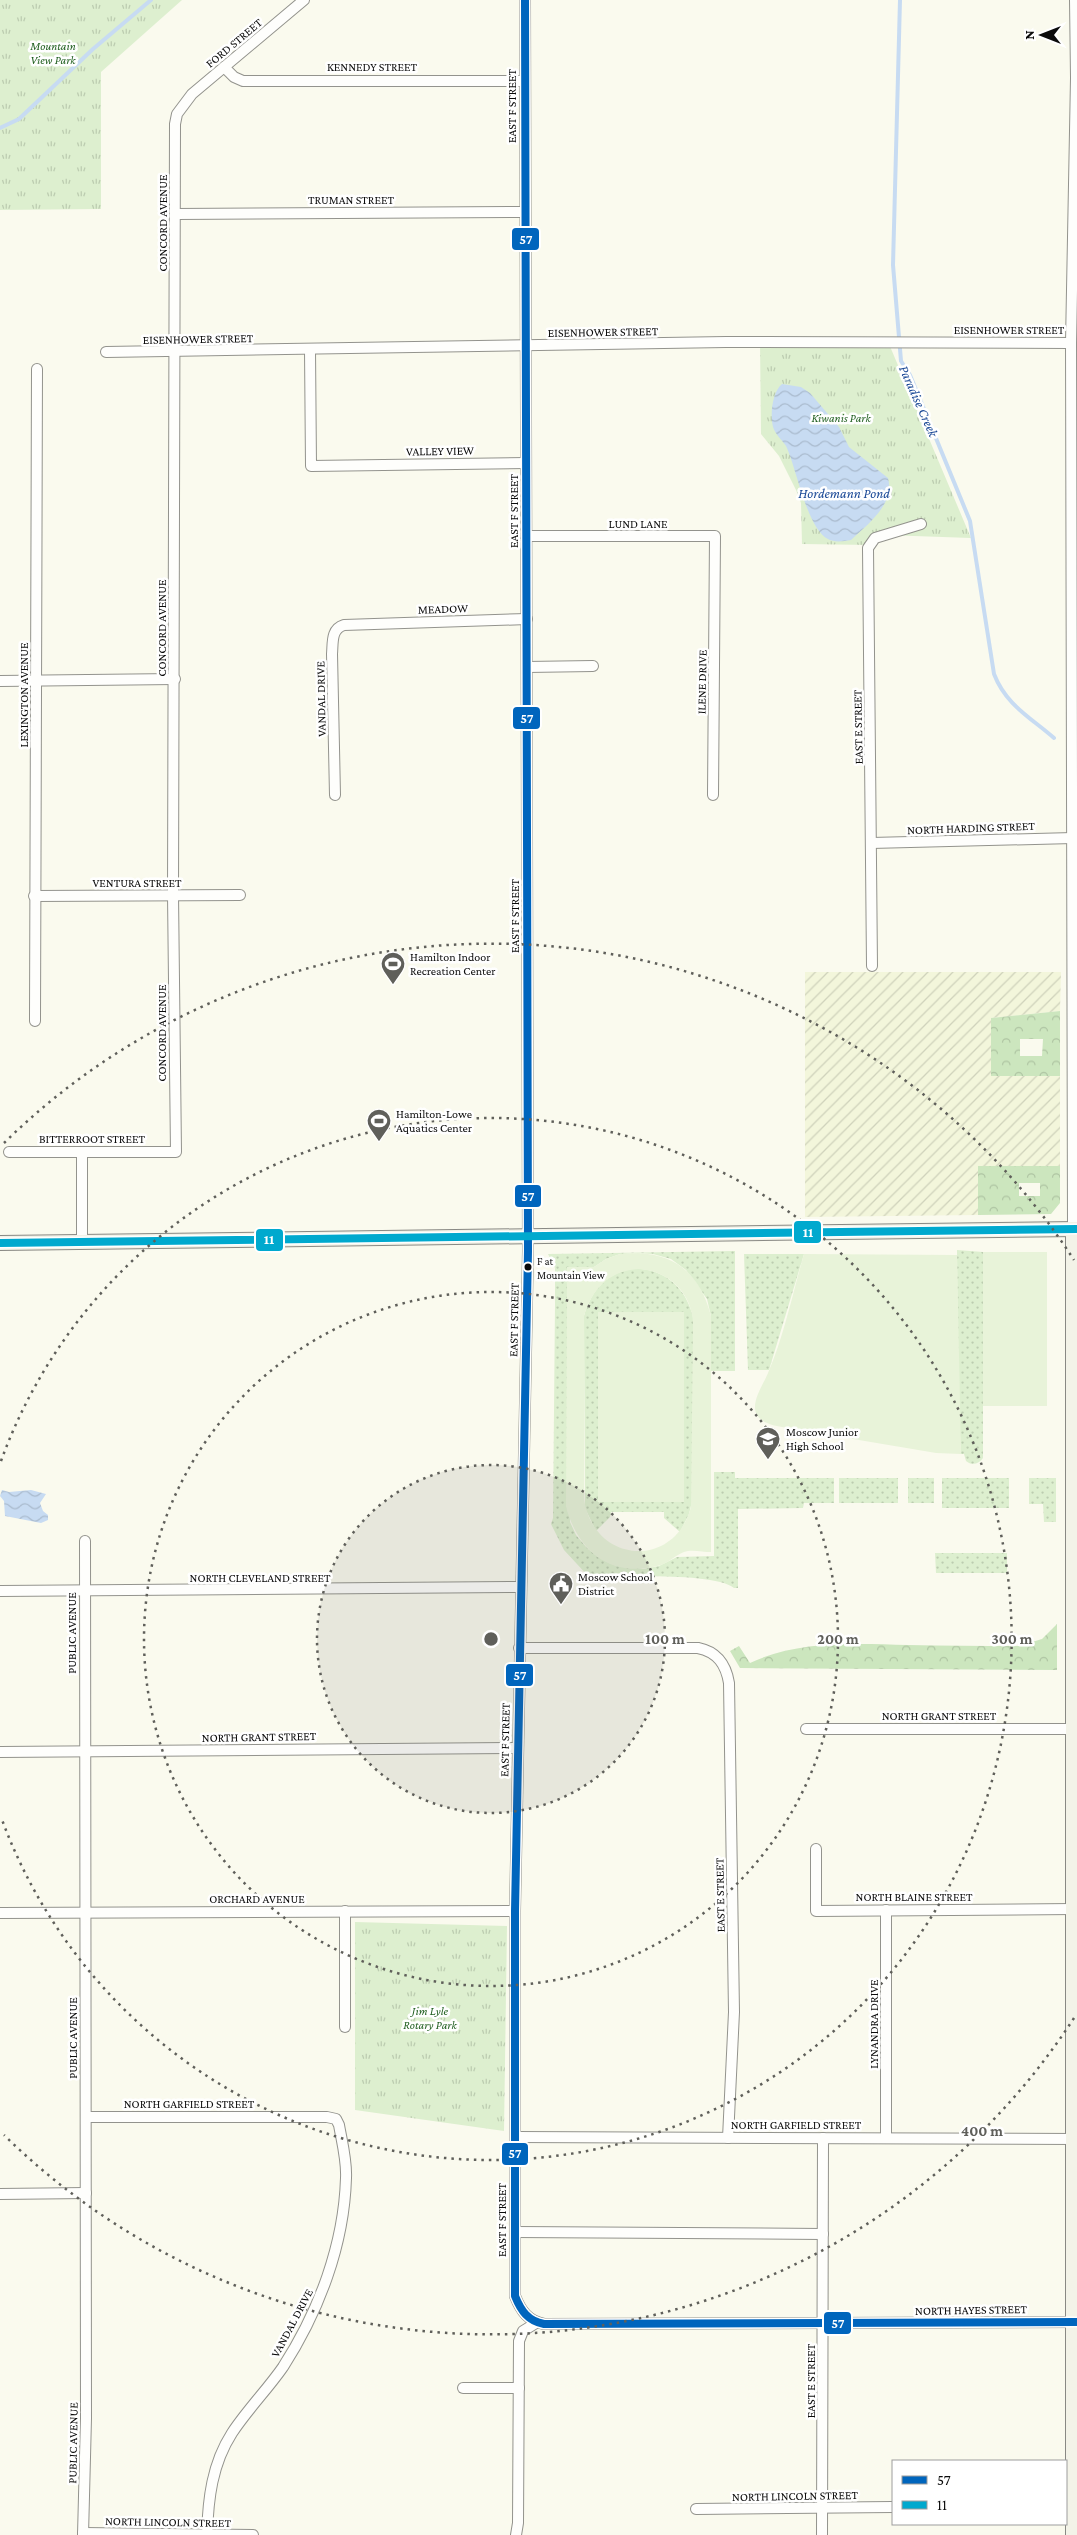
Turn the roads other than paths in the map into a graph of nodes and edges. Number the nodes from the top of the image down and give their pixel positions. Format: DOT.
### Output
graph roads {
  1 [pos="304,0"];
  2 [pos="524,0"];
  3 [pos="1075,0"];
  4 [pos="224,68"];
  5 [pos="524,80"];
  6 [pos="182,106"];
  7 [pos="525,212"];
  8 [pos="176,214"];
  9 [pos="1071,343"];
  10 [pos="526,346"];
  11 [pos="310,350"];
  12 [pos="106,352"];
  13 [pos="174,352"];
  14 [pos="37,369"];
  15 [pos="526,463"];
  16 [pos="1075,470"];
  17 [pos="921,524"];
  18 [pos="526,536"];
  19 [pos="715,570"];
  20 [pos="527,619"];
  21 [pos="360,624"];
  22 [pos="593,666"];
  23 [pos="527,667"];
  24 [pos="175,679"];
  25 [pos="0,680"];
  26 [pos="36,681"];
  27 [pos="335,795"];
  28 [pos="713,795"];
  29 [pos="1072,838"];
  30 [pos="871,843"];
  31 [pos="173,895"];
  32 [pos="240,895"];
  33 [pos="34,896"];
  34 [pos="872,966"];
  35 [pos="35,1021"];
  36 [pos="9,1152"];
  37 [pos="82,1152"];
  38 [pos="176,1152"];
  39 [pos="1075,1229"];
  40 [pos="528,1236"];
  41 [pos="82,1240"];
  42 [pos="0,1243"];
  43 [pos="85,1541"];
  44 [pos="521,1587"];
  45 [pos="0,1591"];
  46 [pos="84,1591"];
  47 [pos="519,1648"];
  48 [pos="806,1728"];
  49 [pos="1073,1729"];
  50 [pos="517,1748"];
  51 [pos="0,1752"];
  52 [pos="85,1752"];
  53 [pos="1075,1778"];
  54 [pos="816,1849"];
  55 [pos="1074,1909"];
  56 [pos="886,1910"];
  57 [pos="345,1911"];
  58 [pos="515,1911"];
  59 [pos="85,1912"];
  60 [pos="0,1913"];
  61 [pos="1076,1961"];
  62 [pos="345,2027"];
  63 [pos="292,2116"];
  64 [pos="86,2117"];
  65 [pos="515,2138"];
  66 [pos="728,2138"];
  67 [pos="823,2138"];
  68 [pos="886,2138"];
  69 [pos="1075,2138"];
  70 [pos="86,2193"];
  71 [pos="0,2194"];
  72 [pos="515,2232"];
  73 [pos="823,2234"];
  74 [pos="1074,2322"];
  75 [pos="536,2323"];
  76 [pos="824,2324"];
  77 [pos="463,2388"];
  78 [pos="518,2388"];
  79 [pos="1072,2506"];
  80 [pos="892,2507"];
  81 [pos="822,2508"];
  82 [pos="696,2509"];
  83 [pos="84,2534"];
  84 [pos="207,2535"];
  85 [pos="253,2535"];
  86 [pos="516,2535"];
  87 [pos="822,2535"];
  88 [pos="1073,2535"];
  1 -- 4 [label="street, FORD STREET"];
  2 -- 5 [label="street, EAST F STREET"];
  3 -- 9 [label="street"];
  4 -- 5 [label="street, KENNEDY STREET"];
  4 -- 6 [label="street, FORD STREET"];
  5 -- 7 [label="street, EAST F STREET"];
  6 -- 8 [label="street, CONCORD AVENUE"];
  7 -- 8 [label="street, TRUMAN STREET"];
  7 -- 10 [label="street, EAST F STREET"];
  8 -- 13 [label="street, CONCORD AVENUE"];
  9 -- 10 [label="street, EISENHOWER STREET"];
  9 -- 16 [label="street"];
  10 -- 11 [label="street, EISENHOWER STREET"];
  10 -- 15 [label="street, EAST F STREET"];
  11 -- 13 [label="street, EISENHOWER STREET"];
  11 -- 15 [label="street, VALLEY VIEW"];
  12 -- 13 [label="street, EISENHOWER STREET"];
  13 -- 24 [label="street, CONCORD AVENUE"];
  14 -- 26 [label="street, LEXINGTON AVENUE"];
  15 -- 18 [label="street, EAST F STREET"];
  16 -- 29 [label="street"];
  17 -- 30 [label="street, EAST E STREET"];
  18 -- 19 [label="street, LUND LANE"];
  18 -- 20 [label="street, EAST F STREET"];
  19 -- 28 [label="street, ILENE DRIVE"];
  20 -- 21 [label="street, MEADOW"];
  20 -- 23 [label="street, EAST F STREET"];
  21 -- 27 [label="street, VANDAL DRIVE"];
  22 -- 23 [label="street"];
  23 -- 40 [label="street, EAST F STREET"];
  24 -- 26 [label="street"];
  24 -- 31 [label="street, CONCORD AVENUE"];
  25 -- 26 [label="street"];
  26 -- 33 [label="street, LEXINGTON AVENUE"];
  29 -- 30 [label="street, NORTH HARDING STREET"];
  29 -- 39 [label="street"];
  30 -- 34 [label="street, EAST E STREET"];
  31 -- 32 [label="street, VENTURA STREET"];
  31 -- 33 [label="street, VENTURA STREET"];
  31 -- 38 [label="street, CONCORD AVENUE"];
  33 -- 35 [label="street, LEXINGTON AVENUE"];
  36 -- 37 [label="street, BITTERROOT STREET"];
  37 -- 38 [label="street, BITTERROOT STREET"];
  37 -- 41 [label="street"];
  39 -- 40 [label="street"];
  39 -- 49 [label="street"];
  40 -- 41 [label="street"];
  40 -- 44 [label="street, EAST F STREET"];
  41 -- 42 [label="street"];
  43 -- 46 [label="street, PUBLIC AVENUE"];
  44 -- 46 [label="street, NORTH CLEVELAND STREET"];
  44 -- 47 [label="street, EAST F STREET"];
  45 -- 46 [label="street, NORTH CLEVELAND STREET"];
  46 -- 52 [label="street, PUBLIC AVENUE"];
  47 -- 50 [label="street, EAST F STREET"];
  47 -- 66 [label="street, EAST E STREET"];
  48 -- 49 [label="street, NORTH GRANT STREET"];
  49 -- 53 [label="street"];
  50 -- 52 [label="street, NORTH GRANT STREET"];
  50 -- 58 [label="street, EAST F STREET"];
  51 -- 52 [label="street, NORTH GRANT STREET"];
  52 -- 59 [label="street, PUBLIC AVENUE"];
  53 -- 55 [label="street"];
  54 -- 56 [label="street, NORTH BLAINE STREET"];
  55 -- 56 [label="street, NORTH BLAINE STREET"];
  55 -- 61 [label="street"];
  56 -- 68 [label="street, LYNANDRA DRIVE"];
  57 -- 58 [label="street, ORCHARD AVENUE"];
  57 -- 59 [label="street, ORCHARD AVENUE"];
  57 -- 62 [label="street"];
  58 -- 65 [label="street, EAST F STREET"];
  59 -- 60 [label="street, ORCHARD AVENUE"];
  59 -- 64 [label="street, PUBLIC AVENUE"];
  61 -- 69 [label="street"];
  63 -- 64 [label="street, NORTH GARFIELD STREET"];
  63 -- 84 [label="street, VANDAL DRIVE"];
  64 -- 70 [label="street, PUBLIC AVENUE"];
  65 -- 66 [label="street, NORTH GARFIELD STREET"];
  65 -- 72 [label="street, EAST F STREET"];
  66 -- 67 [label="street, NORTH GARFIELD STREET"];
  67 -- 68 [label="street, NORTH GARFIELD STREET"];
  67 -- 73 [label="street, EAST E STREET"];
  68 -- 69 [label="street, NORTH GARFIELD STREET"];
  69 -- 74 [label="street"];
  70 -- 71 [label="street"];
  70 -- 83 [label="street, PUBLIC AVENUE"];
  72 -- 73 [label="street"];
  72 -- 75 [label="street, EAST F STREET"];
  73 -- 76 [label="street, EAST E STREET"];
  74 -- 76 [label="street, NORTH HAYES STREET"];
  74 -- 79 [label="street"];
  75 -- 76 [label="street, NORTH HAYES STREET"];
  75 -- 78 [label="street"];
  76 -- 81 [label="street, EAST E STREET"];
  77 -- 78 [label="street"];
  78 -- 86 [label="street"];
  79 -- 88 [label="street"];
  80 -- 81 [label="street, NORTH LINCOLN STREET"];
  81 -- 82 [label="street, NORTH LINCOLN STREET"];
  81 -- 87 [label="street, EAST E STREET"];
  83 -- 84 [label="street, NORTH LINCOLN STREET"];
  84 -- 85 [label="street, NORTH LINCOLN STREET"];
}
